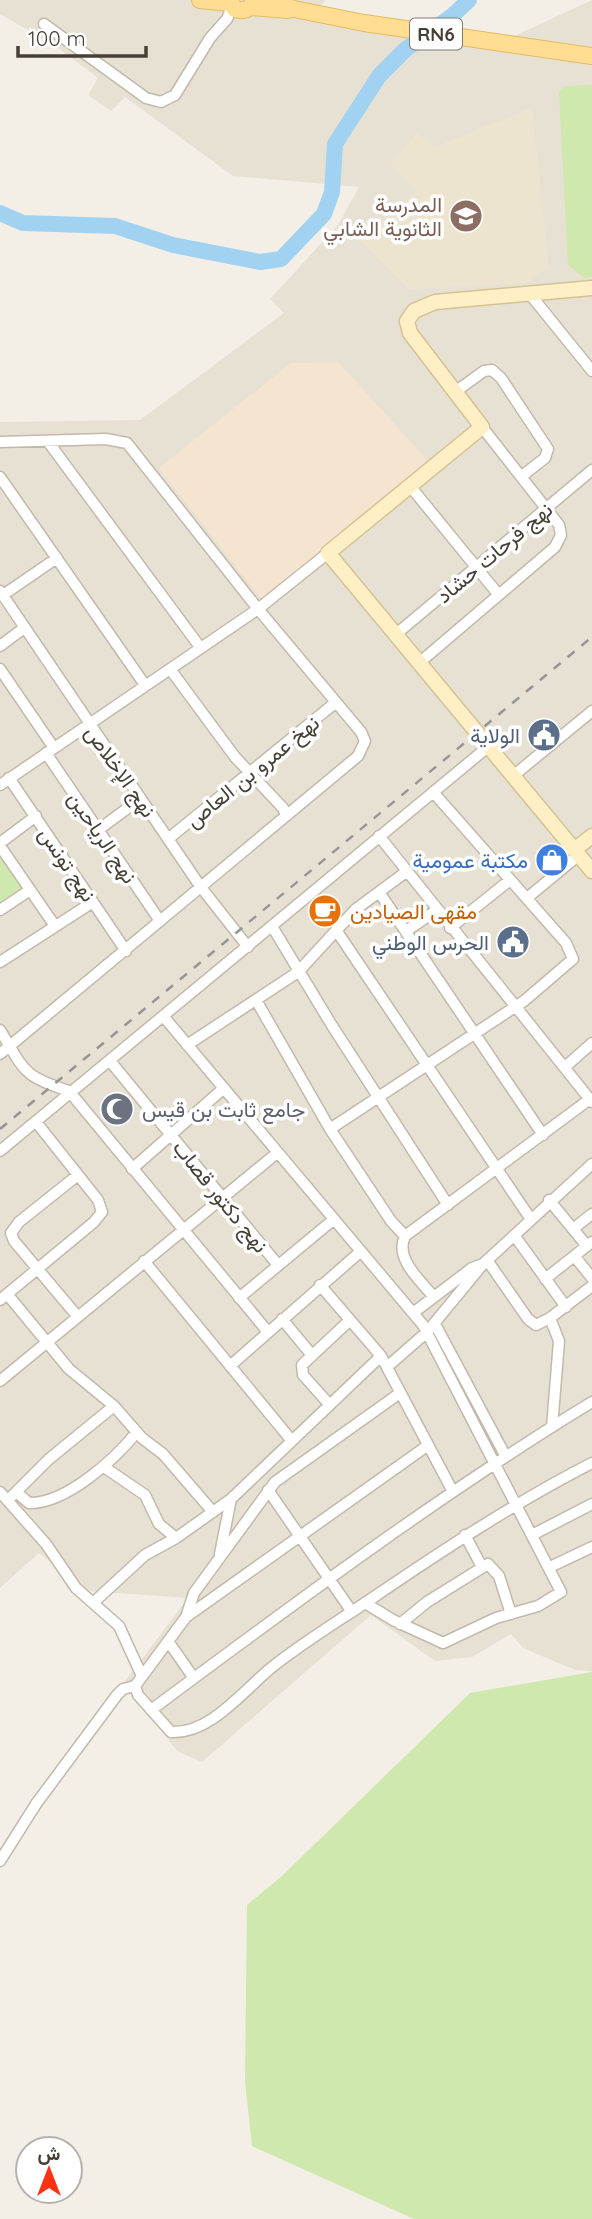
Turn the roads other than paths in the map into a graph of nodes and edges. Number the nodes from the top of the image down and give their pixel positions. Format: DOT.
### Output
graph roads {
  1 [pos="200,0"];
  2 [pos="271,0"];
  3 [pos="230,3"];
  4 [pos="252,4"];
  5 [pos="294,9"];
  6 [pos="44,24"];
  7 [pos="592,56"];
  8 [pos="592,288"];
  9 [pos="529,293"];
  10 [pos="592,371"];
  11 [pos="455,392"];
  12 [pos="482,427"];
  13 [pos="0,442"];
  14 [pos="48,443"];
  15 [pos="592,470"];
  16 [pos="522,476"];
  17 [pos="0,477"];
  18 [pos="410,486"];
  19 [pos="546,509"];
  20 [pos="328,553"];
  21 [pos="57,558"];
  22 [pos="475,566"];
  23 [pos="1,593"];
  24 [pos="498,594"];
  25 [pos="258,610"];
  26 [pos="24,628"];
  27 [pos="396,635"];
  28 [pos="0,646"];
  29 [pos="200,647"];
  30 [pos="419,663"];
  31 [pos="0,669"];
  32 [pos="170,669"];
  33 [pos="145,685"];
  34 [pos="335,703"];
  35 [pos="592,710"];
  36 [pos="90,726"];
  37 [pos="489,746"];
  38 [pos="50,751"];
  39 [pos="249,774"];
  40 [pos="513,776"];
  41 [pos="2,783"];
  42 [pos="433,792"];
  43 [pos="140,799"];
  44 [pos="286,815"];
  45 [pos="36,816"];
  46 [pos="98,830"];
  47 [pos="379,836"];
  48 [pos="592,836"];
  49 [pos="168,839"];
  50 [pos="0,844"];
  51 [pos="577,853"];
  52 [pos="592,871"];
  53 [pos="406,872"];
  54 [pos="510,880"];
  55 [pos="200,886"];
  56 [pos="30,890"];
  57 [pos="379,891"];
  58 [pos="527,898"];
  59 [pos="93,902"];
  60 [pos="0,910"];
  61 [pos="437,910"];
  62 [pos="160,921"];
  63 [pos="54,926"];
  64 [pos="272,928"];
  65 [pos="450,928"];
  66 [pos="336,930"];
  67 [pos="406,931"];
  68 [pos="248,947"];
  69 [pos="126,951"];
  70 [pos="0,962"];
  71 [pos="299,972"];
  72 [pos="256,1000"];
  73 [pos="515,1007"];
  74 [pos="164,1017"];
  75 [pos="0,1030"];
  76 [pos="474,1035"];
  77 [pos="592,1043"];
  78 [pos="187,1045"];
  79 [pos="4,1050"];
  80 [pos="110,1061"];
  81 [pos="565,1067"];
  82 [pos="428,1068"];
  83 [pos="224,1088"];
  84 [pos="71,1093"];
  85 [pos="379,1098"];
  86 [pos="591,1101"];
  87 [pos="36,1122"];
  88 [pos="330,1129"];
  89 [pos="171,1134"];
  90 [pos="543,1135"];
  91 [pos="0,1152"];
  92 [pos="277,1153"];
  93 [pos="592,1166"];
  94 [pos="132,1169"];
  95 [pos="496,1170"];
  96 [pos="78,1175"];
  97 [pos="221,1197"];
  98 [pos="550,1200"];
  99 [pos="449,1205"];
  100 [pos="591,1217"];
  101 [pos="530,1218"];
  102 [pos="333,1220"];
  103 [pos="182,1229"];
  104 [pos="573,1230"];
  105 [pos="514,1235"];
  106 [pos="405,1236"];
  107 [pos="589,1244"];
  108 [pos="359,1252"];
  109 [pos="575,1256"];
  110 [pos="144,1262"];
  111 [pos="485,1262"];
  112 [pos="278,1265"];
  113 [pos="36,1269"];
  114 [pos="545,1279"];
  115 [pos="320,1285"];
  116 [pos="591,1286"];
  117 [pos="4,1297"];
  118 [pos="434,1297"];
  119 [pos="239,1298"];
  120 [pos="566,1307"];
  121 [pos="413,1313"];
  122 [pos="78,1317"];
  123 [pos="550,1318"];
  124 [pos="282,1319"];
  125 [pos="349,1320"];
  126 [pos="431,1328"];
  127 [pos="268,1332"];
  128 [pos="49,1341"];
  129 [pos="311,1354"];
  130 [pos="381,1356"];
  131 [pos="230,1366"];
  132 [pos="387,1367"];
  133 [pos="0,1381"];
  134 [pos="400,1393"];
  135 [pos="592,1402"];
  136 [pos="329,1404"];
  137 [pos="114,1406"];
  138 [pos="552,1427"];
  139 [pos="137,1432"];
  140 [pos="292,1441"];
  141 [pos="427,1446"];
  142 [pos="505,1455"];
  143 [pos="494,1462"];
  144 [pos="592,1463"];
  145 [pos="104,1467"];
  146 [pos="268,1490"];
  147 [pos="452,1490"];
  148 [pos="16,1492"];
  149 [pos="4,1497"];
  150 [pos="231,1499"];
  151 [pos="515,1504"];
  152 [pos="592,1504"];
  153 [pos="213,1512"];
  154 [pos="465,1535"];
  155 [pos="532,1535"];
  156 [pos="176,1538"];
  157 [pos="301,1538"];
  158 [pos="592,1547"];
  159 [pos="218,1560"];
  160 [pos="482,1567"];
  161 [pos="550,1567"];
  162 [pos="328,1577"];
  163 [pos="93,1603"];
  164 [pos="365,1603"];
  165 [pos="352,1612"];
  166 [pos="511,1614"];
  167 [pos="186,1617"];
  168 [pos="400,1624"];
  169 [pos="168,1641"];
  170 [pos="141,1674"];
  171 [pos="193,1677"];
  172 [pos="135,1686"];
  173 [pos="151,1710"];
  174 [pos="0,1861"];
  1 -- 3 [label="main road, RN6"];
  2 -- 5 [label="main road, RN6"];
  3 -- 4 [label="main road, RN6"];
  3 -- 6 [label="street"];
  4 -- 5 [label="main road, RN6"];
  5 -- 7 [label="main road, RN6"];
  8 -- 9 [label="street"];
  9 -- 10 [label="street"];
  9 -- 11 [label="street"];
  11 -- 12 [label="street"];
  11 -- 16 [label="street"];
  12 -- 16 [label="street"];
  12 -- 18 [label="street"];
  13 -- 14 [label="street"];
  14 -- 25 [label="street"];
  14 -- 29 [label="street"];
  15 -- 19 [label="street, نهج فرحات حشاد"];
  16 -- 19 [label="street"];
  17 -- 21 [label="street"];
  18 -- 20 [label="street"];
  18 -- 22 [label="street"];
  19 -- 22 [label="street, نهج فرحات حشاد"];
  19 -- 24 [label="street"];
  20 -- 25 [label="street"];
  20 -- 27 [label="street"];
  21 -- 23 [label="street"];
  21 -- 33 [label="street"];
  22 -- 24 [label="street"];
  22 -- 27 [label="street, نهج فرحات حشاد"];
  23 -- 26 [label="street, نهج الإخلاص"];
  24 -- 30 [label="street"];
  25 -- 29 [label="street"];
  25 -- 34 [label="street"];
  26 -- 28 [label="street"];
  26 -- 36 [label="street, نهج الإخلاص"];
  27 -- 30 [label="street"];
  29 -- 32 [label="street"];
  30 -- 37 [label="street"];
  31 -- 38 [label="street, نهج الرياحين"];
  32 -- 33 [label="street"];
  32 -- 39 [label="street"];
  33 -- 36 [label="street"];
  34 -- 39 [label="street, نهخ عمرو بن العاص"];
  34 -- 44 [label="street"];
  35 -- 40 [label="street"];
  36 -- 38 [label="street"];
  36 -- 43 [label="street, نهج الإخلاص"];
  37 -- 40 [label="street"];
  37 -- 42 [label="street"];
  38 -- 41 [label="street"];
  38 -- 46 [label="street, نهج الرياحين"];
  39 -- 44 [label="street"];
  39 -- 49 [label="street, نهخ عمرو بن العاص"];
  40 -- 51 [label="street"];
  41 -- 45 [label="street, نهج تونس"];
  42 -- 47 [label="street"];
  42 -- 54 [label="street"];
  43 -- 46 [label="street"];
  43 -- 49 [label="street, نهج الإخلاص"];
  44 -- 55 [label="street"];
  45 -- 50 [label="street"];
  45 -- 59 [label="street, نهج تونس"];
  46 -- 62 [label="street, نهج الرياحين"];
  47 -- 53 [label="street"];
  47 -- 64 [label="street"];
  48 -- 51 [label="street"];
  49 -- 55 [label="street, نهج الإخلاص"];
  50 -- 56 [label="street"];
  51 -- 52 [label="street"];
  51 -- 58 [label="street"];
  53 -- 57 [label="street"];
  53 -- 61 [label="street"];
  54 -- 58 [label="street"];
  54 -- 65 [label="street"];
  55 -- 62 [label="street"];
  55 -- 68 [label="street, نهج الإخلاص"];
  56 -- 60 [label="street"];
  56 -- 63 [label="street"];
  57 -- 66 [label="street"];
  57 -- 67 [label="street"];
  58 -- 73 [label="street"];
  59 -- 63 [label="street"];
  59 -- 69 [label="street, نهج تونس"];
  61 -- 65 [label="street"];
  61 -- 67 [label="street"];
  62 -- 69 [label="street"];
  63 -- 70 [label="street"];
  64 -- 68 [label="street"];
  64 -- 71 [label="street"];
  65 -- 73 [label="street"];
  66 -- 71 [label="street"];
  66 -- 82 [label="street"];
  67 -- 76 [label="street"];
  68 -- 74 [label="street"];
  69 -- 79 [label="street"];
  71 -- 72 [label="street"];
  71 -- 85 [label="street"];
  72 -- 78 [label="street"];
  72 -- 88 [label="street"];
  73 -- 76 [label="street"];
  73 -- 81 [label="street"];
  74 -- 78 [label="street"];
  74 -- 80 [label="street"];
  75 -- 79 [label="street"];
  76 -- 82 [label="street"];
  76 -- 90 [label="street"];
  77 -- 81 [label="street"];
  78 -- 83 [label="street"];
  79 -- 84 [label="street"];
  80 -- 84 [label="street"];
  80 -- 89 [label="street, نهج دكتور قصاب"];
  81 -- 86 [label="street"];
  82 -- 85 [label="street"];
  82 -- 95 [label="street"];
  83 -- 89 [label="street"];
  83 -- 92 [label="street"];
  84 -- 87 [label="street"];
  84 -- 94 [label="street"];
  85 -- 88 [label="street"];
  85 -- 99 [label="street"];
  86 -- 90 [label="street"];
  87 -- 91 [label="street"];
  87 -- 96 [label="street"];
  88 -- 106 [label="street"];
  89 -- 94 [label="street"];
  89 -- 97 [label="street, نهج دكتور قصاب"];
  90 -- 95 [label="street"];
  92 -- 97 [label="street"];
  92 -- 102 [label="street"];
  93 -- 98 [label="street"];
  94 -- 103 [label="street"];
  95 -- 99 [label="street"];
  95 -- 101 [label="street"];
  96 -- 113 [label="street"];
  96 -- 113 [label="street"];
  97 -- 103 [label="street"];
  97 -- 112 [label="street, نهج دكتور قصاب"];
  98 -- 101 [label="street"];
  98 -- 104 [label="street"];
  99 -- 106 [label="street"];
  100 -- 104 [label="street"];
  101 -- 105 [label="street"];
  102 -- 108 [label="street"];
  102 -- 112 [label="street"];
  103 -- 110 [label="street"];
  103 -- 119 [label="street"];
  104 -- 107 [label="street"];
  105 -- 111 [label="street"];
  105 -- 114 [label="street"];
  106 -- 118 [label="street"];
  107 -- 109 [label="street"];
  108 -- 115 [label="street"];
  108 -- 121 [label="street"];
  109 -- 114 [label="street"];
  109 -- 116 [label="street"];
  110 -- 122 [label="street"];
  110 -- 131 [label="street"];
  111 -- 118 [label="street"];
  111 -- 123 [label="street"];
  111 -- 126 [label="street"];
  112 -- 119 [label="street"];
  113 -- 117 [label="street"];
  113 -- 122 [label="street"];
  114 -- 120 [label="street"];
  115 -- 124 [label="street"];
  115 -- 125 [label="street"];
  116 -- 120 [label="street"];
  117 -- 128 [label="street"];
  118 -- 121 [label="street"];
  119 -- 127 [label="street"];
  120 -- 123 [label="street"];
  121 -- 126 [label="street"];
  122 -- 128 [label="street"];
  123 -- 138 [label="street"];
  124 -- 127 [label="street"];
  124 -- 129 [label="street"];
  125 -- 129 [label="street"];
  125 -- 130 [label="street"];
  126 -- 132 [label="street"];
  126 -- 142 [label="street"];
  126 -- 143 [label="street"];
  127 -- 131 [label="street"];
  128 -- 133 [label="street"];
  128 -- 137 [label="street"];
  129 -- 136 [label="street"];
  130 -- 132 [label="street"];
  130 -- 136 [label="street"];
  131 -- 140 [label="street"];
  132 -- 134 [label="street"];
  134 -- 141 [label="street"];
  134 -- 146 [label="street"];
  135 -- 138 [label="street"];
  136 -- 140 [label="street"];
  137 -- 139 [label="street"];
  137 -- 148 [label="street"];
  138 -- 142 [label="street"];
  139 -- 145 [label="street"];
  139 -- 153 [label="street"];
  140 -- 150 [label="street"];
  141 -- 147 [label="street"];
  141 -- 157 [label="street"];
  142 -- 143 [label="street"];
  143 -- 147 [label="street"];
  143 -- 151 [label="street"];
  144 -- 151 [label="street"];
  145 -- 148 [label="street"];
  145 -- 156 [label="street"];
  146 -- 157 [label="street"];
  146 -- 159 [label="street"];
  147 -- 162 [label="street"];
  148 -- 149 [label="street"];
  149 -- 163 [label="street"];
  150 -- 153 [label="street"];
  150 -- 159 [label="street"];
  151 -- 154 [label="street"];
  151 -- 155 [label="street"];
  152 -- 155 [label="street"];
  153 -- 156 [label="street"];
  154 -- 160 [label="street"];
  154 -- 164 [label="street"];
  155 -- 161 [label="street"];
  156 -- 163 [label="street"];
  157 -- 162 [label="street"];
  157 -- 167 [label="street"];
  158 -- 161 [label="street"];
  159 -- 167 [label="street"];
  160 -- 166 [label="street"];
  160 -- 168 [label="street"];
  161 -- 166 [label="street"];
  162 -- 165 [label="street"];
  162 -- 171 [label="street"];
  163 -- 170 [label="street"];
  164 -- 165 [label="street"];
  164 -- 168 [label="street"];
  165 -- 173 [label="street"];
  166 -- 168 [label="street"];
  167 -- 169 [label="street"];
  169 -- 170 [label="street"];
  169 -- 171 [label="street"];
  170 -- 172 [label="street"];
  171 -- 173 [label="street"];
  172 -- 173 [label="street"];
  172 -- 174 [label="street"];
}
